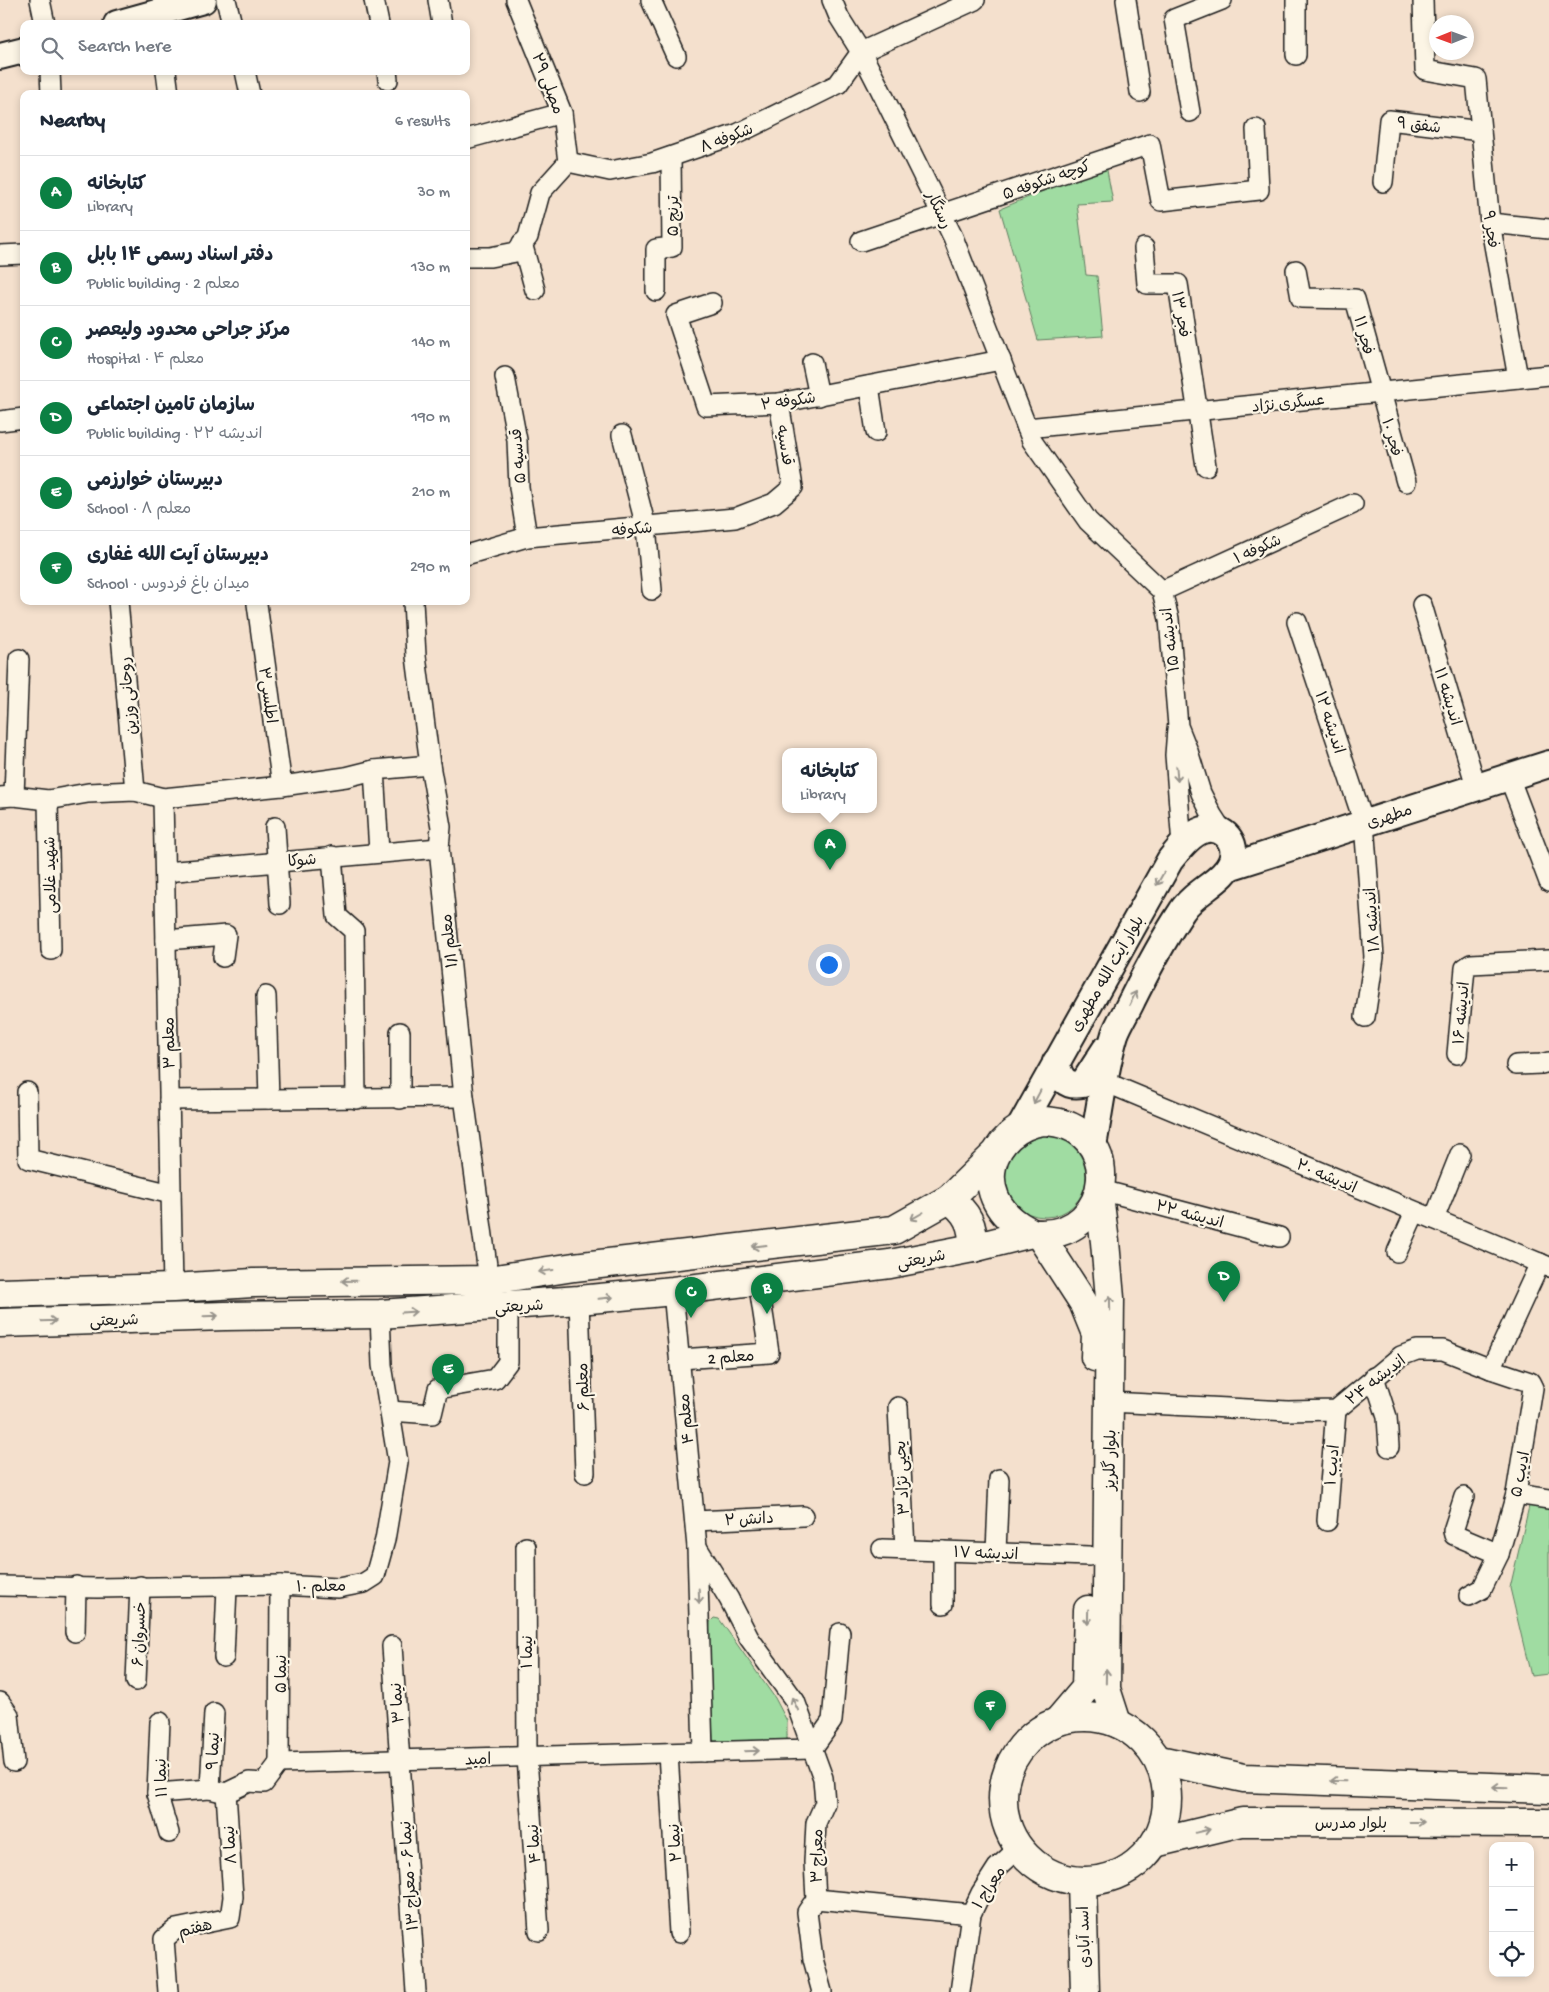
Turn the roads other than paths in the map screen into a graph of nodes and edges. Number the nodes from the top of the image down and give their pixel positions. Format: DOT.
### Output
graph roads {
  1 [pos="40,0"];
  2 [pos="203,0"];
  3 [pos="226,0"];
  4 [pos="374,0"];
  5 [pos="438,0"];
  6 [pos="516,0"];
  7 [pos="651,0"];
  8 [pos="832,0"];
  9 [pos="975,0"];
  10 [pos="1126,0"];
  11 [pos="1222,0"];
  12 [pos="1296,0"];
  13 [pos="1423,0"];
  14 [pos="149,13"];
  15 [pos="44,20"];
  16 [pos="129,20"];
  17 [pos="231,20"];
  18 [pos="378,20"];
  19 [pos="441,20"];
  20 [pos="20,51"];
  21 [pos="861,52"];
  22 [pos="1296,55"];
  23 [pos="0,56"];
  24 [pos="676,56"];
  25 [pos="50,75"];
  26 [pos="167,75"];
  27 [pos="246,75"];
  28 [pos="51,90"];
  29 [pos="168,90"];
  30 [pos="249,90"];
  31 [pos="1140,92"];
  32 [pos="1190,112"];
  33 [pos="562,113"];
  34 [pos="1256,128"];
  35 [pos="1481,131"];
  36 [pos="470,138"];
  37 [pos="671,157"];
  38 [pos="568,162"];
  39 [pos="1383,182"];
  40 [pos="942,214"];
  41 [pos="1490,223"];
  42 [pos="1549,229"];
  43 [pos="861,241"];
  44 [pos="522,243"];
  45 [pos="1144,248"];
  46 [pos="20,254"];
  47 [pos="0,255"];
  48 [pos="470,257"];
  49 [pos="1296,270"];
  50 [pos="535,290"];
  51 [pos="656,291"];
  52 [pos="712,303"];
  53 [pos="1001,360"];
  54 [pos="812,363"];
  55 [pos="1549,375"];
  56 [pos="504,377"];
  57 [pos="1518,378"];
  58 [pos="869,386"];
  59 [pos="1380,392"];
  60 [pos="819,396"];
  61 [pos="779,404"];
  62 [pos="1198,411"];
  63 [pos="20,418"];
  64 [pos="0,421"];
  65 [pos="1027,428"];
  66 [pos="876,432"];
  67 [pos="622,435"];
  68 [pos="1206,466"];
  69 [pos="1406,482"];
  70 [pos="793,487"];
  71 [pos="1353,504"];
  72 [pos="646,527"];
  73 [pos="527,537"];
  74 [pos="470,554"];
  75 [pos="652,590"];
  76 [pos="1162,591"];
  77 [pos="118,605"];
  78 [pos="256,605"];
  79 [pos="413,605"];
  80 [pos="1422,605"];
  81 [pos="1297,622"];
  82 [pos="19,659"];
  83 [pos="1178,726"];
  84 [pos="1549,764"];
  85 [pos="430,765"];
  86 [pos="374,770"];
  87 [pos="1509,777"];
  88 [pos="282,786"];
  89 [pos="1476,786"];
  90 [pos="135,791"];
  91 [pos="7,796"];
  92 [pos="163,798"];
  93 [pos="48,800"];
  94 [pos="1364,823"];
  95 [pos="275,827"];
  96 [pos="1219,834"];
  97 [pos="1310,841"];
  98 [pos="1182,845"];
  99 [pos="439,848"];
  100 [pos="379,852"];
  101 [pos="332,856"];
  102 [pos="277,861"];
  103 [pos="1229,867"];
  104 [pos="165,872"];
  105 [pos="1549,882"];
  106 [pos="280,904"];
  107 [pos="166,940"];
  108 [pos="51,950"];
  109 [pos="224,957"];
  110 [pos="1549,960"];
  111 [pos="266,996"];
  112 [pos="1365,1018"];
  113 [pos="400,1032"];
  114 [pos="1116,1034"];
  115 [pos="1457,1054"];
  116 [pos="1056,1062"];
  117 [pos="1549,1062"];
  118 [pos="1516,1065"];
  119 [pos="1105,1082"];
  120 [pos="27,1092"];
  121 [pos="464,1097"];
  122 [pos="269,1099"];
  123 [pos="356,1099"];
  124 [pos="400,1099"];
  125 [pos="169,1100"];
  126 [pos="1021,1126"];
  127 [pos="1093,1146"];
  128 [pos="996,1153"];
  129 [pos="1460,1154"];
  130 [pos="1100,1193"];
  131 [pos="171,1194"];
  132 [pos="949,1198"];
  133 [pos="1415,1212"];
  134 [pos="1434,1219"];
  135 [pos="1036,1234"];
  136 [pos="1280,1237"];
  137 [pos="973,1248"];
  138 [pos="1396,1252"];
  139 [pos="1544,1265"];
  140 [pos="489,1280"];
  141 [pos="758,1280"];
  142 [pos="253,1283"];
  143 [pos="172,1288"];
  144 [pos="673,1291"];
  145 [pos="0,1293"];
  146 [pos="579,1300"];
  147 [pos="508,1306"];
  148 [pos="380,1314"];
  149 [pos="253,1315"];
  150 [pos="0,1323"];
  151 [pos="680,1359"];
  152 [pos="1491,1369"];
  153 [pos="1374,1377"];
  154 [pos="1110,1402"];
  155 [pos="898,1407"];
  156 [pos="1336,1410"];
  157 [pos="390,1411"];
  158 [pos="1389,1447"];
  159 [pos="585,1473"];
  160 [pos="999,1479"];
  161 [pos="1516,1494"];
  162 [pos="1464,1497"];
  163 [pos="1549,1499"];
  164 [pos="803,1516"];
  165 [pos="695,1521"];
  166 [pos="1327,1521"];
  167 [pos="526,1547"];
  168 [pos="697,1548"];
  169 [pos="882,1549"];
  170 [pos="905,1549"];
  171 [pos="943,1551"];
  172 [pos="996,1552"];
  173 [pos="1499,1554"];
  174 [pos="1090,1556"];
  175 [pos="280,1585"];
  176 [pos="0,1586"];
  177 [pos="76,1586"];
  178 [pos="140,1586"];
  179 [pos="227,1587"];
  180 [pos="1469,1596"];
  181 [pos="943,1604"];
  182 [pos="75,1632"];
  183 [pos="840,1633"];
  184 [pos="392,1646"];
  185 [pos="224,1657"];
  186 [pos="136,1681"];
  187 [pos="0,1702"];
  188 [pos="214,1713"];
  189 [pos="1058,1721"];
  190 [pos="160,1722"];
  191 [pos="1116,1723"];
  192 [pos="812,1749"];
  193 [pos="703,1752"];
  194 [pos="668,1753"];
  195 [pos="527,1757"];
  196 [pos="400,1760"];
  197 [pos="1158,1760"];
  198 [pos="14,1762"];
  199 [pos="280,1763"];
  200 [pos="1549,1789"];
  201 [pos="218,1791"];
  202 [pos="157,1793"];
  203 [pos="1549,1823"];
  204 [pos="169,1833"];
  205 [pos="1155,1843"];
  206 [pos="1019,1848"];
  207 [pos="1082,1882"];
  208 [pos="233,1897"];
  209 [pos="816,1899"];
  210 [pos="971,1914"];
  211 [pos="539,1931"];
  212 [pos="679,1933"];
  213 [pos="168,1992"];
  214 [pos="416,1992"];
  215 [pos="822,1992"];
  216 [pos="960,1992"];
  217 [pos="1085,1992"];
  1 -- 15 [label="street"];
  2 -- 14 [label="main road"];
  3 -- 17 [label="street"];
  4 -- 18 [label="street"];
  5 -- 19 [label="street"];
  6 -- 33 [label="street, مصلی ۲۹"];
  7 -- 24 [label="street"];
  8 -- 21 [label="street, رستگار"];
  9 -- 21 [label="street"];
  10 -- 31 [label="street"];
  11 -- 32 [label="street"];
  12 -- 22 [label="street"];
  13 -- 35 [label="street, فجر ۹"];
  14 -- 16 [label="main road"];
  20 -- 23 [label="main road"];
  21 -- 37 [label="street, شکوفه ۸"];
  21 -- 40 [label="street, رستگار"];
  25 -- 28 [label="street"];
  26 -- 29 [label="street"];
  27 -- 30 [label="street"];
  33 -- 36 [label="street"];
  33 -- 38 [label="street, مصلی ۲۹"];
  34 -- 40 [label="street, کوچه شکوفه ۵"];
  35 -- 39 [label="street, شفق ۹"];
  35 -- 41 [label="street, فجر ۹"];
  37 -- 38 [label="street, شکوفه ۸"];
  37 -- 51 [label="street, ترنج ۵"];
  38 -- 44 [label="street"];
  40 -- 43 [label="street, کوچه شکوفه ۵"];
  40 -- 53 [label="street, رستگار"];
  41 -- 42 [label="street"];
  41 -- 57 [label="street, فجر ۹"];
  44 -- 48 [label="street"];
  44 -- 50 [label="street"];
  45 -- 62 [label="street, فجر ۱۳"];
  46 -- 47 [label="street"];
  49 -- 59 [label="street, فجر ۱۱"];
  52 -- 61 [label="street, شکوفه ۲"];
  53 -- 58 [label="street, شکوفه ۲"];
  53 -- 65 [label="street, رستگار"];
  54 -- 60 [label="street"];
  55 -- 57 [label="street, عسگری نژاد"];
  56 -- 73 [label="street, قدسیه ۵"];
  57 -- 59 [label="street, عسگری نژاد"];
  58 -- 60 [label="street, شکوفه ۲"];
  58 -- 66 [label="street"];
  59 -- 62 [label="street, عسگری نژاد"];
  59 -- 69 [label="street, فجر ۱۰"];
  60 -- 61 [label="street, شکوفه ۲"];
  61 -- 70 [label="street, قدسیه"];
  62 -- 65 [label="street, عسگری نژاد"];
  62 -- 68 [label="street"];
  63 -- 64 [label="street"];
  65 -- 76 [label="street, اندیشه ۱۵"];
  67 -- 72 [label="street"];
  70 -- 72 [label="street, شکوفه"];
  71 -- 76 [label="street, شکوفه ۱"];
  72 -- 73 [label="street, شکوفه"];
  72 -- 75 [label="street"];
  73 -- 74 [label="street, شکوفه"];
  76 -- 83 [label="street, اندیشه ۱۵"];
  77 -- 90 [label="street, روحانی وزین"];
  78 -- 88 [label="street, اطلسی۳"];
  79 -- 85 [label="street, معلم ۱/۱"];
  80 -- 89 [label="street, اندیشه ۱۱"];
  81 -- 94 [label="street, اندیشه ١٣"];
  82 -- 91 [label="street"];
  83 -- 96 [label="street, اندیشه ۱۵"];
  83 -- 98 [label="street, one-way"];
  84 -- 87 [label="main road, مطهری"];
  85 -- 86 [label="street"];
  85 -- 99 [label="street, معلم ۱/۱"];
  86 -- 88 [label="street"];
  86 -- 100 [label="street"];
  87 -- 89 [label="main road, مطهری"];
  87 -- 105 [label="street"];
  88 -- 92 [label="street"];
  89 -- 94 [label="main road, مطهری"];
  90 -- 92 [label="street"];
  90 -- 93 [label="street"];
  91 -- 93 [label="street"];
  92 -- 104 [label="street, معلم ۳"];
  93 -- 108 [label="street, شهید غلامی"];
  94 -- 97 [label="main road, مطهری"];
  94 -- 112 [label="street, اندیشه ۱۸"];
  95 -- 102 [label="street"];
  96 -- 97 [label="main road"];
  96 -- 98 [label="main road, بلوار آیت الله مطهری"];
  96 -- 103 [label="main road"];
  97 -- 103 [label="main road, مطهری"];
  98 -- 116 [label="main road, بلوار آیت الله مطهری, one-way"];
  99 -- 100 [label="street, شوکا"];
  99 -- 121 [label="street, معلم ۱/۱"];
  100 -- 101 [label="street, شوکا"];
  101 -- 102 [label="street, شوکا"];
  101 -- 123 [label="street"];
  102 -- 104 [label="street, شوکا"];
  102 -- 106 [label="street"];
  114 -- 103 [label="main road, بلوار آیت الله مطهری, one-way"];
  104 -- 107 [label="street, معلم ۳"];
  107 -- 109 [label="street"];
  107 -- 125 [label="street, معلم ۳"];
  110 -- 115 [label="street, اندیشه ۱۶"];
  111 -- 122 [label="street"];
  113 -- 124 [label="street"];
  114 -- 116 [label="main road"];
  114 -- 119 [label="main road, بلوار آیت الله مطهری"];
  116 -- 126 [label="main road, بلوار آیت الله مطهری, one-way"];
  117 -- 118 [label="street"];
  119 -- 127 [label="main road, بلوار آیت الله مطهری"];
  119 -- 133 [label="street, اندیشه ۲۰"];
  120 -- 131 [label="street"];
  121 -- 124 [label="street"];
  121 -- 140 [label="street, معلم ۱/۱"];
  122 -- 123 [label="street"];
  122 -- 125 [label="street"];
  123 -- 124 [label="street"];
  125 -- 131 [label="street, معلم ۳"];
  126 -- 127 [label="main road"];
  126 -- 128 [label="main road"];
  127 -- 130 [label="main road"];
  128 -- 132 [label="main road, شریعتی"];
  128 -- 135 [label="main road"];
  129 -- 134 [label="street"];
  130 -- 135 [label="main road"];
  130 -- 136 [label="street, اندیشه ۲۲"];
  154 -- 130 [label="main road, بلوار گلریز, one-way"];
  131 -- 143 [label="street, معلم ۳"];
  132 -- 137 [label="main road"];
  132 -- 140 [label="main road, شریعتی, one-way"];
  133 -- 134 [label="street, اندیشه ۲۰"];
  133 -- 138 [label="street"];
  134 -- 139 [label="street, اندیشه ۲۰"];
  135 -- 137 [label="main road, شریعتی"];
  135 -- 174 [label="main road, بلوار گلریز"];
  137 -- 141 [label="main road, شریعتی"];
  139 -- 152 [label="street"];
  140 -- 142 [label="main road, شریعتی, one-way"];
  141 -- 144 [label="main road, شریعتی"];
  141 -- 151 [label="street, معلم 2"];
  142 -- 143 [label="main road, شریعتی"];
  142 -- 149 [label="main road"];
  143 -- 145 [label="main road, شریعتی"];
  146 -- 144 [label="main road, شریعتی, one-way"];
  144 -- 151 [label="street, معلم ۴"];
  146 -- 147 [label="main road, شریعتی"];
  146 -- 159 [label="street, معلم ۶"];
  148 -- 147 [label="main road, شریعتی, one-way"];
  147 -- 157 [label="street"];
  148 -- 149 [label="main road, شریعتی"];
  148 -- 157 [label="street, معلم ۱۰"];
  150 -- 149 [label="main road, شریعتی, one-way"];
  151 -- 165 [label="street, معلم ۴"];
  152 -- 153 [label="street, اندیشه ۲۴"];
  152 -- 161 [label="street, ادیب ۵"];
  153 -- 156 [label="street, اندیشه ۲۴"];
  153 -- 158 [label="street"];
  154 -- 156 [label="street, اندیشه ۲۴"];
  191 -- 154 [label="main road, بلوار گلریز, one-way"];
  155 -- 170 [label="street, یحیی نژاد ۳"];
  156 -- 166 [label="street, ادیب ۱"];
  157 -- 175 [label="street, معلم ۱۰"];
  160 -- 172 [label="street"];
  161 -- 163 [label="street"];
  161 -- 173 [label="street, ادیب ۵"];
  162 -- 173 [label="street"];
  164 -- 165 [label="street, دانش ۲"];
  165 -- 168 [label="street, معلم ۴"];
  167 -- 195 [label="street, نیما ۱"];
  192 -- 168 [label="street, معراج ۳, one-way"];
  168 -- 193 [label="street, معلم ۴, one-way"];
  169 -- 170 [label="street, اندیشه ۱۷"];
  170 -- 171 [label="street, اندیشه ۱۷"];
  171 -- 172 [label="street, اندیشه ۱۷"];
  171 -- 181 [label="street"];
  172 -- 174 [label="street, اندیشه ۱۷"];
  173 -- 180 [label="street, ادیب ۵"];
  174 -- 189 [label="main road, بلوار گلریز, one-way"];
  175 -- 179 [label="street, معلم ۱۰"];
  175 -- 199 [label="street, نیما ۵"];
  176 -- 177 [label="street, معلم ۱۰"];
  177 -- 178 [label="street, معلم ۱۰"];
  177 -- 182 [label="street"];
  178 -- 179 [label="street, معلم ۱۰"];
  178 -- 186 [label="street, خسروان ۶"];
  179 -- 185 [label="street"];
  183 -- 192 [label="street"];
  184 -- 196 [label="street, نیما ۳"];
  187 -- 198 [label="street"];
  188 -- 201 [label="street, نیما ۹"];
  189 -- 191 [label="main road"];
  189 -- 206 [label="main road"];
  190 -- 202 [label="street, نیما ۱۱"];
  191 -- 197 [label="main road"];
  193 -- 192 [label="street, امید, one-way"];
  192 -- 209 [label="street, معراج ۳"];
  193 -- 194 [label="street, امید"];
  194 -- 195 [label="street, امید"];
  194 -- 212 [label="street, نیما ۲"];
  195 -- 196 [label="street, امید"];
  195 -- 211 [label="street, نیما ۴"];
  196 -- 199 [label="street, امید"];
  196 -- 214 [label="street, نیما ۶ - معراج ۱۳"];
  200 -- 197 [label="main road, one-way"];
  197 -- 205 [label="main road"];
  199 -- 201 [label="street"];
  201 -- 202 [label="street"];
  201 -- 208 [label="street, نیما ۸"];
  202 -- 204 [label="street, نیما ۱۱"];
  205 -- 203 [label="main road, بلوار مدرس, one-way"];
  205 -- 207 [label="main road"];
  206 -- 207 [label="main road"];
  206 -- 210 [label="street, معراج ۱"];
  207 -- 217 [label="main road, اسد آبادی"];
  208 -- 213 [label="street, هفتم"];
  209 -- 210 [label="street"];
  209 -- 215 [label="street, معراج ۳"];
  210 -- 216 [label="street, معراج ۱"];
}
